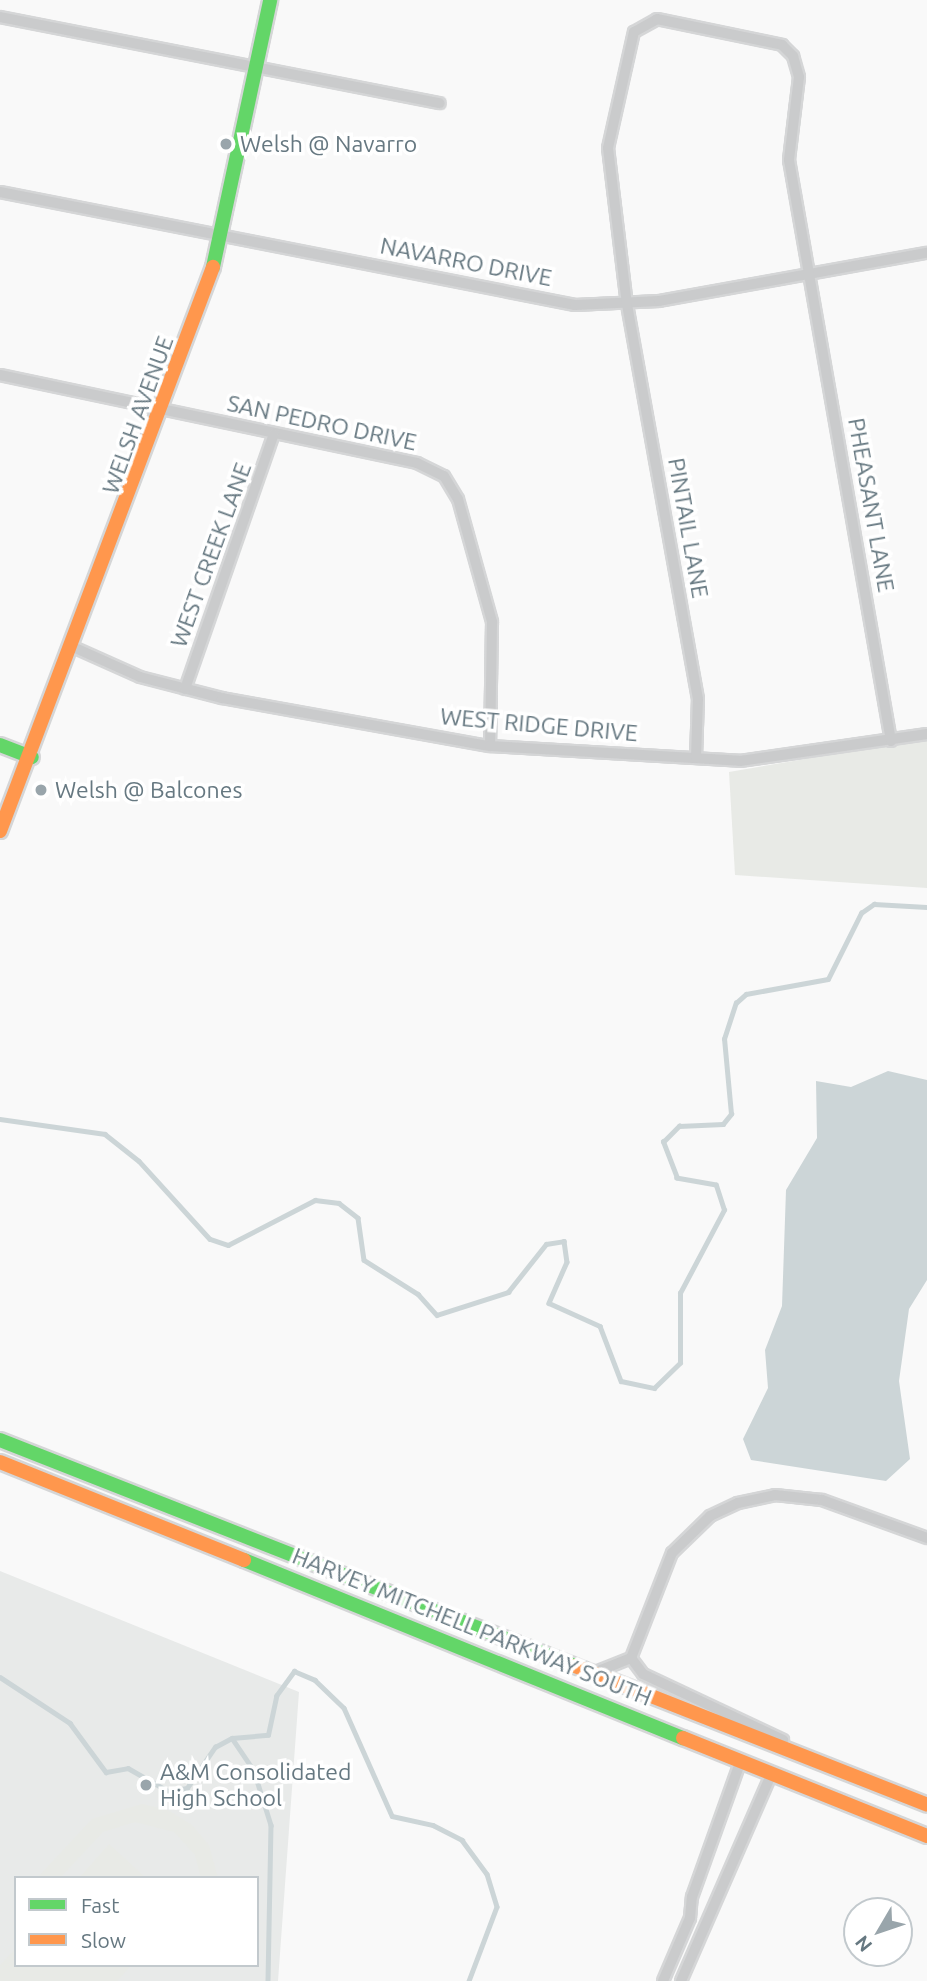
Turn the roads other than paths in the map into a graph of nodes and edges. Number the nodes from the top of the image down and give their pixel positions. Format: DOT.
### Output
graph roads {
  1 [pos="270,0"];
  2 [pos="0,17"];
  3 [pos="258,68"];
  4 [pos="440,103"];
  5 [pos="0,192"];
  6 [pos="223,236"];
  7 [pos="927,253"];
  8 [pos="809,276"];
  9 [pos="627,305"];
  10 [pos="0,375"];
  11 [pos="166,412"];
  12 [pos="274,434"];
  13 [pos="73,647"];
  14 [pos="185,689"];
  15 [pos="927,734"];
  16 [pos="891,741"];
  17 [pos="0,745"];
  18 [pos="490,746"];
  19 [pos="32,757"];
  20 [pos="696,758"];
  21 [pos="0,831"];
  22 [pos="0,1440"];
  23 [pos="0,1462"];
  24 [pos="927,1538"];
  25 [pos="631,1658"];
  26 [pos="595,1672"];
  27 [pos="813,1758"];
  28 [pos="741,1760"];
  29 [pos="772,1773"];
  30 [pos="927,1805"];
  31 [pos="927,1836"];
  32 [pos="663,1981"];
  33 [pos="681,1981"];
  1 -- 3 [label="main road, WELSH AVENUE"];
  2 -- 3 [label="street"];
  3 -- 4 [label="street"];
  3 -- 6 [label="main road, WELSH AVENUE"];
  5 -- 6 [label="street, NAVARRO DRIVE"];
  6 -- 9 [label="street, NAVARRO DRIVE"];
  6 -- 11 [label="main road, WELSH AVENUE"];
  7 -- 8 [label="street, NAVARRO DRIVE"];
  8 -- 9 [label="street, NAVARRO DRIVE"];
  8 -- 9 [label="street, PHEASANT LANE"];
  8 -- 16 [label="street, PHEASANT LANE"];
  9 -- 20 [label="street, PINTAIL LANE"];
  10 -- 11 [label="street, SAN PEDRO DRIVE"];
  11 -- 12 [label="street, SAN PEDRO DRIVE"];
  11 -- 13 [label="main road, WELSH AVENUE"];
  12 -- 14 [label="street, WEST CREEK LANE"];
  12 -- 18 [label="street, SAN PEDRO DRIVE"];
  13 -- 14 [label="street, WEST RIDGE DRIVE"];
  13 -- 19 [label="main road, WELSH AVENUE"];
  14 -- 18 [label="street, WEST RIDGE DRIVE"];
  15 -- 16 [label="street, WEST RIDGE DRIVE"];
  16 -- 20 [label="street, WEST RIDGE DRIVE"];
  17 -- 19 [label="main road"];
  18 -- 20 [label="street, WEST RIDGE DRIVE"];
  19 -- 21 [label="main road, WELSH AVENUE"];
  22 -- 26 [label="main road, HARVEY MITCHELL PARKWAY SOUTH"];
  23 -- 28 [label="main road, HARVEY MITCHELL PARKWAY SOUTH"];
  24 -- 25 [label="street"];
  25 -- 26 [label="street"];
  25 -- 27 [label="street"];
  26 -- 27 [label="main road, HARVEY MITCHELL PARKWAY SOUTH"];
  27 -- 30 [label="main road, HARVEY MITCHELL PARKWAY SOUTH"];
  28 -- 29 [label="main road, HARVEY MITCHELL PARKWAY SOUTH"];
  28 -- 32 [label="street"];
  29 -- 31 [label="main road, HARVEY MITCHELL PARKWAY SOUTH"];
  29 -- 33 [label="street"];
}
